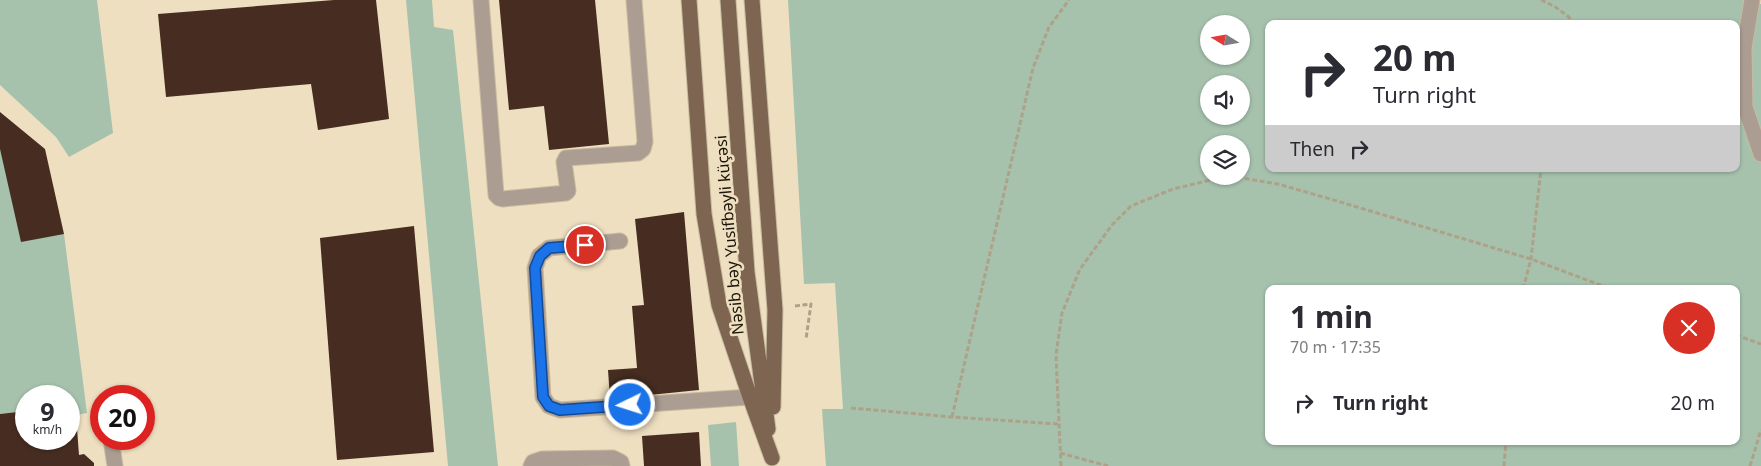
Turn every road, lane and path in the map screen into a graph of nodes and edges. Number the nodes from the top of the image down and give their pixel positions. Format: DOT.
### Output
graph roads {
  1 [pos="481,0"];
  2 [pos="634,0"];
  3 [pos="689,0"];
  4 [pos="728,0"];
  5 [pos="752,0"];
  6 [pos="1069,0"];
  7 [pos="1541,0"];
  8 [pos="1752,0"];
  9 [pos="1570,20"];
  10 [pos="1761,154"];
  11 [pos="1541,172"];
  12 [pos="1250,180"];
  13 [pos="1200,183"];
  14 [pos="620,241"];
  15 [pos="1530,259"];
  16 [pos="1524,285"];
  17 [pos="1600,285"];
  18 [pos="811,304"];
  19 [pos="1740,336"];
  20 [pos="806,339"];
  21 [pos="1761,344"];
  22 [pos="750,397"];
  23 [pos="851,408"];
  24 [pos="952,417"];
  25 [pos="1058,424"];
  26 [pos="1761,430"];
  27 [pos="1506,445"];
  28 [pos="113,450"];
  29 [pos="1060,453"];
  30 [pos="772,462"];
  31 [pos="115,466"];
  32 [pos="531,466"];
  33 [pos="622,466"];
  34 [pos="1061,466"];
  35 [pos="1108,466"];
  36 [pos="1504,466"];
  37 [pos="1750,466"];
  1 -- 2 [label="lane"];
  3 -- 22 [label="main road"];
  4 -- 30 [label="main road, Nəsib bəy Yusifbəyli küçəsi"];
  5 -- 30 [label="main road"];
  6 -- 24 [label="path"];
  7 -- 9 [label="path"];
  8 -- 10 [label="lane"];
  11 -- 15 [label="path"];
  12 -- 15 [label="path"];
  13 -- 25 [label="path"];
  14 -- 22 [label="lane"];
  15 -- 16 [label="path"];
  15 -- 17 [label="path"];
  18 -- 20 [label="path"];
  19 -- 21 [label="path"];
  22 -- 30 [label="main road"];
  23 -- 24 [label="path"];
  24 -- 25 [label="path"];
  25 -- 29 [label="path"];
  26 -- 37 [label="path"];
  27 -- 36 [label="path"];
  28 -- 31 [label="lane"];
  29 -- 34 [label="path"];
  29 -- 35 [label="path"];
  32 -- 33 [label="lane"];
}
